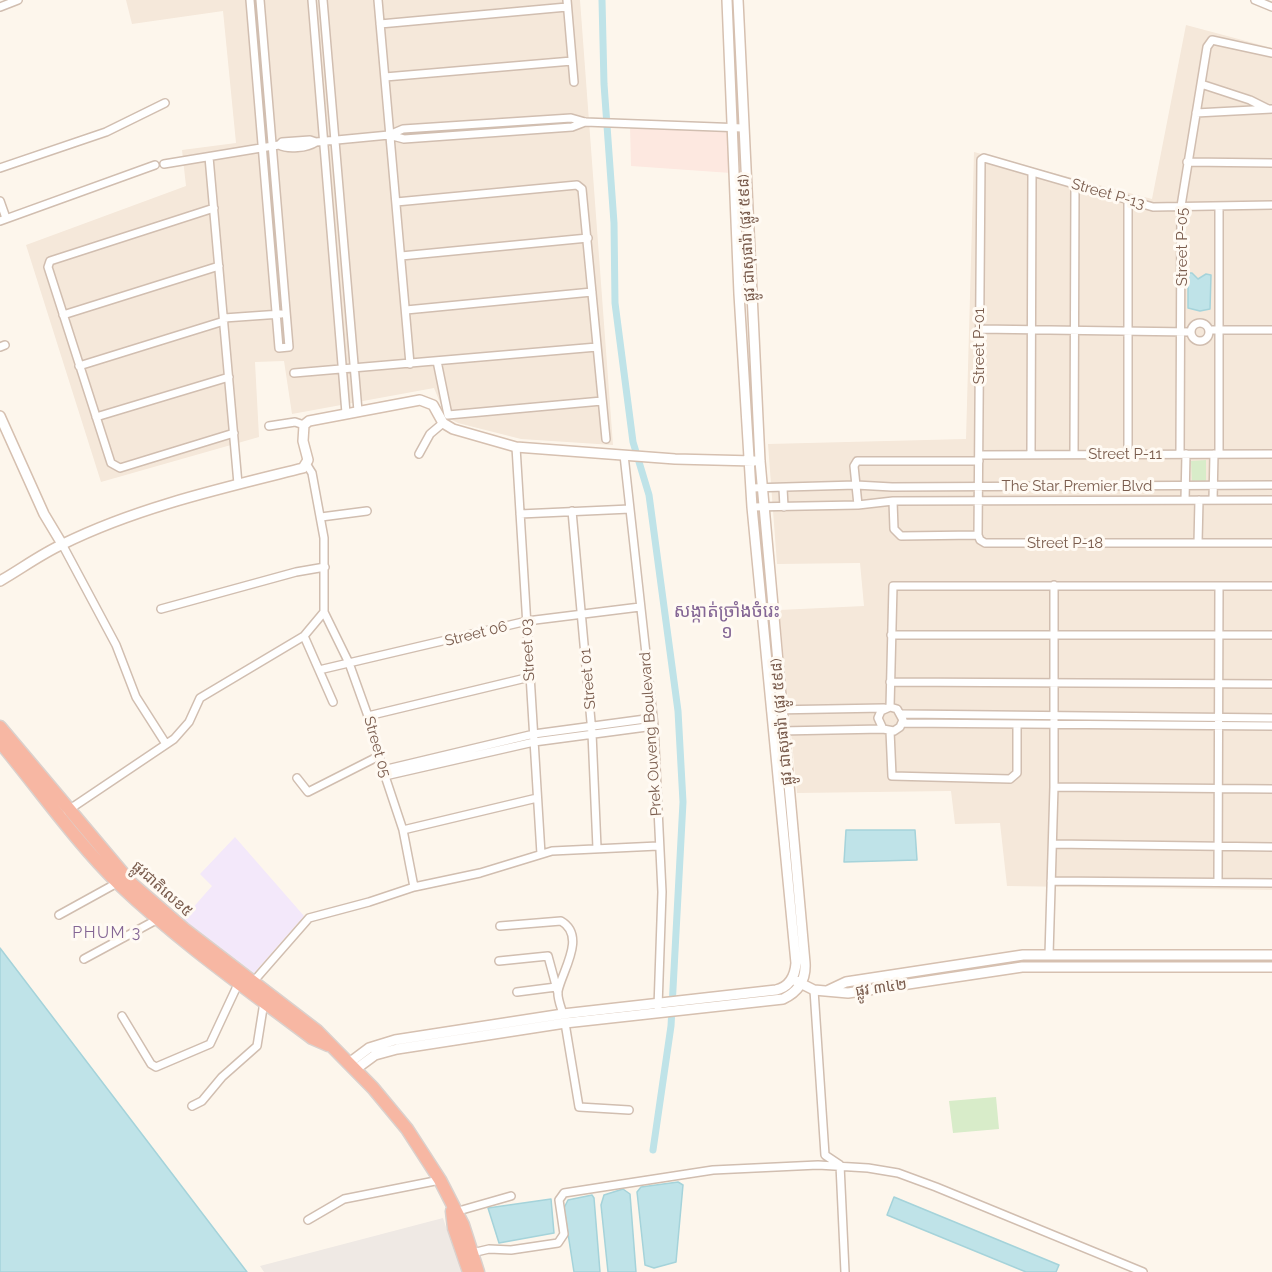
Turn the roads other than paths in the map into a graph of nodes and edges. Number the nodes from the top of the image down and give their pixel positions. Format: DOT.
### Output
graph roads {
  1 [pos="18,0"];
  2 [pos="250,0"];
  3 [pos="260,0"];
  4 [pos="312,0"];
  5 [pos="323,0"];
  6 [pos="378,0"];
  7 [pos="727,0"];
  8 [pos="738,0"];
  9 [pos="1258,0"];
  10 [pos="567,4"];
  11 [pos="0,7"];
  12 [pos="1272,7"];
  13 [pos="380,24"];
  14 [pos="326,32"];
  15 [pos="315,33"];
  16 [pos="1272,54"];
  17 [pos="255,61"];
  18 [pos="265,61"];
  19 [pos="572,61"];
  20 [pos="385,77"];
  21 [pos="574,82"];
  22 [pos="1201,84"];
  23 [pos="165,104"];
  24 [pos="320,104"];
  25 [pos="332,104"];
  26 [pos="1270,109"];
  27 [pos="1197,113"];
  28 [pos="545,119"];
  29 [pos="585,122"];
  30 [pos="498,123"];
  31 [pos="732,128"];
  32 [pos="742,128"];
  33 [pos="546,129"];
  34 [pos="499,133"];
  35 [pos="389,135"];
  36 [pos="335,140"];
  37 [pos="320,141"];
  38 [pos="276,146"];
  39 [pos="262,148"];
  40 [pos="209,157"];
  41 [pos="984,158"];
  42 [pos="1187,162"];
  43 [pos="1272,163"];
  44 [pos="164,164"];
  45 [pos="155,165"];
  46 [pos="0,168"];
  47 [pos="1032,172"];
  48 [pos="339,182"];
  49 [pos="327,183"];
  50 [pos="1075,184"];
  51 [pos="1128,200"];
  52 [pos="0,201"];
  53 [pos="396,202"];
  54 [pos="1181,206"];
  55 [pos="1219,206"];
  56 [pos="1272,206"];
  57 [pos="214,208"];
  58 [pos="3,219"];
  59 [pos="280,229"];
  60 [pos="269,230"];
  61 [pos="588,238"];
  62 [pos="401,256"];
  63 [pos="345,258"];
  64 [pos="333,259"];
  65 [pos="219,266"];
  66 [pos="592,292"];
  67 [pos="406,310"];
  68 [pos="277,314"];
  69 [pos="287,314"];
  70 [pos="63,315"];
  71 [pos="224,320"];
  72 [pos="979,329"];
  73 [pos="1033,330"];
  74 [pos="1075,330"];
  75 [pos="1209,330"];
  76 [pos="1220,330"];
  77 [pos="1272,330"];
  78 [pos="1126,331"];
  79 [pos="1182,332"];
  80 [pos="1190,332"];
  81 [pos="742,346"];
  82 [pos="752,346"];
  83 [pos="597,347"];
  84 [pos="437,361"];
  85 [pos="410,364"];
  86 [pos="79,366"];
  87 [pos="354,369"];
  88 [pos="342,370"];
  89 [pos="294,373"];
  90 [pos="229,377"];
  91 [pos="602,401"];
  92 [pos="358,411"];
  93 [pos="346,413"];
  94 [pos="0,416"];
  95 [pos="96,417"];
  96 [pos="443,423"];
  97 [pos="304,425"];
  98 [pos="269,426"];
  99 [pos="234,433"];
  100 [pos="606,439"];
  101 [pos="516,447"];
  102 [pos="1031,453"];
  103 [pos="1074,453"];
  104 [pos="418,454"];
  105 [pos="1128,454"];
  106 [pos="1183,454"];
  107 [pos="1216,454"];
  108 [pos="1272,454"];
  109 [pos="626,455"];
  110 [pos="979,458"];
  111 [pos="749,461"];
  112 [pos="760,461"];
  113 [pos="307,465"];
  114 [pos="856,483"];
  115 [pos="238,484"];
  116 [pos="1272,485"];
  117 [pos="1185,486"];
  118 [pos="1214,486"];
  119 [pos="979,487"];
  120 [pos="762,488"];
  121 [pos="783,488"];
  122 [pos="751,489"];
  123 [pos="1185,500"];
  124 [pos="1199,500"];
  125 [pos="1213,500"];
  126 [pos="1272,500"];
  127 [pos="893,501"];
  128 [pos="979,501"];
  129 [pos="858,505"];
  130 [pos="752,507"];
  131 [pos="763,507"];
  132 [pos="784,507"];
  133 [pos="630,509"];
  134 [pos="367,511"];
  135 [pos="572,511"];
  136 [pos="520,514"];
  137 [pos="321,517"];
  138 [pos="978,536"];
  139 [pos="1197,543"];
  140 [pos="1272,543"];
  141 [pos="62,544"];
  142 [pos="324,567"];
  143 [pos="0,581"];
  144 [pos="1054,585"];
  145 [pos="1219,586"];
  146 [pos="1272,586"];
  147 [pos="640,606"];
  148 [pos="161,609"];
  149 [pos="324,612"];
  150 [pos="582,613"];
  151 [pos="527,621"];
  152 [pos="1219,634"];
  153 [pos="1272,634"];
  154 [pos="891,635"];
  155 [pos="1054,635"];
  156 [pos="304,636"];
  157 [pos="349,663"];
  158 [pos="319,670"];
  159 [pos="530,677"];
  160 [pos="773,682"];
  161 [pos="890,682"];
  162 [pos="1054,682"];
  163 [pos="1219,684"];
  164 [pos="1272,684"];
  165 [pos="333,702"];
  166 [pos="887,707"];
  167 [pos="771,710"];
  168 [pos="781,710"];
  169 [pos="902,714"];
  170 [pos="368,716"];
  171 [pos="1054,716"];
  172 [pos="1219,717"];
  173 [pos="1272,718"];
  174 [pos="653,722"];
  175 [pos="902,723"];
  176 [pos="1017,724"];
  177 [pos="1054,724"];
  178 [pos="1219,726"];
  179 [pos="1272,726"];
  180 [pos="0,728"];
  181 [pos="886,730"];
  182 [pos="592,731"];
  183 [pos="778,731"];
  184 [pos="534,738"];
  185 [pos="0,742"];
  186 [pos="166,744"];
  187 [pos="379,756"];
  188 [pos="384,773"];
  189 [pos="297,778"];
  190 [pos="1054,787"];
  191 [pos="1219,789"];
  192 [pos="1272,789"];
  193 [pos="537,798"];
  194 [pos="64,814"];
  195 [pos="403,830"];
  196 [pos="1053,844"];
  197 [pos="658,846"];
  198 [pos="1218,846"];
  199 [pos="1272,847"];
  200 [pos="597,848"];
  201 [pos="541,854"];
  202 [pos="1051,881"];
  203 [pos="1218,882"];
  204 [pos="117,883"];
  205 [pos="1272,883"];
  206 [pos="414,887"];
  207 [pos="144,901"];
  208 [pos="59,915"];
  209 [pos="158,919"];
  210 [pos="500,926"];
  211 [pos="1049,955"];
  212 [pos="1272,955"];
  213 [pos="84,959"];
  214 [pos="499,961"];
  215 [pos="1272,967"];
  216 [pos="792,979"];
  217 [pos="239,982"];
  218 [pos="253,982"];
  219 [pos="801,984"];
  220 [pos="557,990"];
  221 [pos="814,990"];
  222 [pos="829,990"];
  223 [pos="517,992"];
  224 [pos="264,1002"];
  225 [pos="681,1006"];
  226 [pos="660,1008"];
  227 [pos="122,1016"];
  228 [pos="564,1019"];
  229 [pos="329,1046"];
  230 [pos="352,1066"];
  231 [pos="192,1106"];
  232 [pos="629,1110"];
  233 [pos="840,1166"];
  234 [pos="440,1182"];
  235 [pos="511,1196"];
  236 [pos="453,1208"];
  237 [pos="308,1220"];
  238 [pos="472,1253"];
  239 [pos="469,1272"];
  240 [pos="478,1272"];
  241 [pos="845,1272"];
  242 [pos="1143,1272"];
  1 -- 11 [label="street"];
  2 -- 17 [label="street"];
  3 -- 18 [label="street"];
  4 -- 15 [label="street"];
  5 -- 14 [label="street"];
  6 -- 13 [label="street"];
  7 -- 31 [label="main road, ផ្លូវ ជាសុផារ៉ា (ផ្លូវ ៥៩៨)"];
  8 -- 32 [label="main road, ផ្លូវ ជាសុផារ៉ា (ផ្លូវ ៥៩៨)"];
  9 -- 12 [label="street"];
  10 -- 13 [label="street"];
  10 -- 19 [label="street"];
  13 -- 20 [label="street"];
  14 -- 15 [label="street"];
  14 -- 25 [label="street"];
  15 -- 24 [label="street"];
  16 -- 22 [label="street, Street P-05"];
  17 -- 18 [label="street"];
  17 -- 39 [label="street"];
  18 -- 38 [label="street"];
  19 -- 20 [label="street"];
  19 -- 21 [label="street"];
  20 -- 35 [label="street"];
  22 -- 26 [label="street"];
  22 -- 27 [label="street, Street P-05"];
  23 -- 46 [label="street"];
  24 -- 25 [label="street"];
  24 -- 37 [label="street"];
  25 -- 36 [label="street"];
  26 -- 27 [label="street"];
  27 -- 42 [label="street, Street P-05"];
  28 -- 29 [label="street"];
  28 -- 30 [label="street"];
  28 -- 33 [label="street"];
  29 -- 31 [label="street"];
  29 -- 33 [label="street"];
  30 -- 34 [label="street"];
  30 -- 35 [label="street"];
  31 -- 32 [label="street"];
  31 -- 81 [label="main road, ផ្លូវ ជាសុផារ៉ា (ផ្លូវ ៥៩៨)"];
  32 -- 82 [label="main road, ផ្លូវ ជាសុផារ៉ា (ផ្លូវ ៥៩៨)"];
  33 -- 34 [label="street"];
  34 -- 35 [label="street"];
  35 -- 36 [label="street"];
  35 -- 53 [label="street"];
  36 -- 37 [label="street"];
  36 -- 48 [label="street"];
  37 -- 38 [label="street"];
  37 -- 49 [label="street"];
  38 -- 39 [label="street"];
  38 -- 59 [label="street"];
  39 -- 40 [label="street"];
  39 -- 60 [label="street"];
  40 -- 44 [label="street"];
  40 -- 57 [label="street"];
  41 -- 47 [label="street, Street P-13"];
  41 -- 72 [label="street, Street P-01"];
  42 -- 43 [label="street"];
  42 -- 54 [label="street, Street P-05"];
  45 -- 58 [label="street"];
  47 -- 50 [label="street, Street P-13"];
  47 -- 73 [label="street"];
  48 -- 49 [label="street"];
  48 -- 63 [label="street"];
  49 -- 64 [label="street"];
  50 -- 51 [label="street, Street P-13"];
  50 -- 74 [label="street"];
  51 -- 54 [label="street, Street P-13"];
  51 -- 78 [label="street"];
  52 -- 58 [label="street"];
  53 -- 61 [label="street"];
  53 -- 62 [label="street"];
  54 -- 55 [label="street, Street P-13"];
  54 -- 79 [label="street, Street P-05"];
  55 -- 56 [label="street, Street P-13"];
  55 -- 76 [label="street"];
  57 -- 65 [label="street"];
  57 -- 70 [label="street"];
  59 -- 60 [label="street"];
  59 -- 69 [label="street"];
  60 -- 68 [label="street"];
  61 -- 62 [label="street"];
  61 -- 66 [label="street"];
  62 -- 67 [label="street"];
  63 -- 64 [label="street"];
  63 -- 87 [label="street"];
  64 -- 88 [label="street"];
  65 -- 70 [label="street"];
  65 -- 71 [label="street"];
  66 -- 67 [label="street"];
  66 -- 83 [label="street"];
  67 -- 85 [label="street"];
  68 -- 69 [label="street"];
  68 -- 69 [label="street"];
  68 -- 71 [label="street"];
  70 -- 86 [label="street"];
  71 -- 86 [label="street"];
  71 -- 90 [label="street"];
  72 -- 73 [label="street"];
  72 -- 110 [label="street, Street P-01"];
  73 -- 74 [label="street"];
  73 -- 102 [label="street"];
  74 -- 78 [label="street"];
  74 -- 103 [label="street"];
  75 -- 76 [label="street"];
  75 -- 80 [label="street"];
  75 -- 80 [label="street"];
  76 -- 77 [label="street"];
  76 -- 107 [label="street"];
  78 -- 79 [label="street"];
  78 -- 105 [label="street"];
  79 -- 80 [label="street"];
  79 -- 106 [label="street, Street P-05"];
  81 -- 82 [label="main road"];
  81 -- 111 [label="main road, ផ្លូវ ជាសុផារ៉ា (ផ្លូវ ៥៩៨)"];
  82 -- 112 [label="main road, ផ្លូវ ជាសុផារ៉ា (ផ្លូវ ៥៩៨)"];
  83 -- 84 [label="street"];
  83 -- 91 [label="street"];
  84 -- 85 [label="street"];
  84 -- 91 [label="street"];
  85 -- 87 [label="street"];
  86 -- 95 [label="street"];
  87 -- 88 [label="street"];
  87 -- 92 [label="street"];
  88 -- 89 [label="street"];
  88 -- 93 [label="street"];
  90 -- 95 [label="street"];
  90 -- 99 [label="street"];
  91 -- 100 [label="street"];
  92 -- 93 [label="main road"];
  92 -- 96 [label="main road"];
  93 -- 97 [label="main road"];
  94 -- 141 [label="main road"];
  95 -- 99 [label="street"];
  96 -- 101 [label="main road"];
  96 -- 104 [label="street"];
  97 -- 98 [label="street"];
  97 -- 113 [label="main road"];
  99 -- 115 [label="street"];
  101 -- 109 [label="main road"];
  101 -- 136 [label="street, Street 03"];
  102 -- 103 [label="street, Street P-11"];
  102 -- 110 [label="street, Street P-11"];
  103 -- 105 [label="street, Street P-11"];
  105 -- 106 [label="street, Street P-11"];
  106 -- 107 [label="street, Street P-11"];
  106 -- 117 [label="street, Street P-05"];
  107 -- 108 [label="street, Street P-11"];
  107 -- 118 [label="street"];
  109 -- 111 [label="main road"];
  109 -- 133 [label="street, Prek Ouveng Boulevard"];
  110 -- 114 [label="street, Street P-11"];
  110 -- 119 [label="street, Street P-01"];
  111 -- 112 [label="main road"];
  111 -- 122 [label="main road, ផ្លូវ ជាសុផារ៉ា (ផ្លូវ ៥៩៨)"];
  112 -- 120 [label="main road, ផ្លូវ ជាសុផារ៉ា (ផ្លូវ ៥៩៨)"];
  113 -- 115 [label="main road"];
  113 -- 137 [label="street"];
  114 -- 119 [label="street, The Star Premier Blvd"];
  114 -- 121 [label="street, The Star Premier Blvd"];
  114 -- 129 [label="street"];
  115 -- 141 [label="main road"];
  116 -- 118 [label="street, The Star Premier Blvd"];
  117 -- 118 [label="street, The Star Premier Blvd"];
  117 -- 119 [label="street, The Star Premier Blvd"];
  117 -- 123 [label="street, Street P-05"];
  118 -- 125 [label="street"];
  119 -- 128 [label="street, Street P-01"];
  120 -- 121 [label="street, The Star Premier Blvd"];
  120 -- 122 [label="street, The Star Premier Blvd"];
  120 -- 131 [label="main road, ផ្លូវ ជាសុផារ៉ា (ផ្លូវ ៥៩៨)"];
  121 -- 132 [label="street"];
  122 -- 130 [label="main road, ផ្លូវ ជាសុផារ៉ា (ផ្លូវ ៥៩៨)"];
  123 -- 124 [label="street, The Star Premier Blvd"];
  123 -- 128 [label="street, The Star Premier Blvd"];
  124 -- 125 [label="street, The Star Premier Blvd"];
  124 -- 139 [label="street"];
  125 -- 126 [label="street, The Star Premier Blvd"];
  127 -- 128 [label="street, The Star Premier Blvd"];
  127 -- 129 [label="street, The Star Premier Blvd"];
  127 -- 138 [label="street, Street P-18"];
  128 -- 138 [label="street, Street P-01"];
  129 -- 132 [label="street, The Star Premier Blvd"];
  130 -- 131 [label="street, The Star Premier Blvd"];
  130 -- 160 [label="main road, ផ្លូវ ជាសុផារ៉ា (ផ្លូវ ៥៩៨)"];
  131 -- 132 [label="street, The Star Premier Blvd"];
  131 -- 160 [label="main road, ផ្លូវ ជាសុផារ៉ា (ផ្លូវ ៥៩៨)"];
  133 -- 135 [label="street"];
  133 -- 147 [label="street, Prek Ouveng Boulevard"];
  134 -- 137 [label="street"];
  135 -- 136 [label="street"];
  135 -- 150 [label="street, Street 01"];
  136 -- 151 [label="street, Street 03"];
  137 -- 142 [label="street"];
  138 -- 139 [label="street, Street P-18"];
  139 -- 140 [label="street, Street P-18"];
  141 -- 143 [label="main road"];
  141 -- 186 [label="street"];
  142 -- 148 [label="street"];
  142 -- 149 [label="street"];
  144 -- 145 [label="street"];
  144 -- 154 [label="street"];
  144 -- 155 [label="street"];
  145 -- 146 [label="street"];
  145 -- 152 [label="street"];
  147 -- 150 [label="street, Street 06"];
  147 -- 174 [label="street, Prek Ouveng Boulevard"];
  149 -- 156 [label="street"];
  149 -- 157 [label="street, Street 05"];
  150 -- 151 [label="street, Street 06"];
  150 -- 182 [label="street, Street 01"];
  151 -- 157 [label="street, Street 06"];
  151 -- 159 [label="street, Street 03"];
  152 -- 153 [label="street"];
  152 -- 155 [label="street"];
  152 -- 163 [label="street"];
  154 -- 155 [label="street"];
  154 -- 161 [label="street"];
  155 -- 162 [label="street"];
  156 -- 158 [label="street"];
  156 -- 186 [label="street"];
  157 -- 158 [label="street, Street 06"];
  157 -- 170 [label="street, Street 05"];
  158 -- 165 [label="street"];
  159 -- 170 [label="street"];
  159 -- 184 [label="street, Street 03"];
  160 -- 167 [label="main road, ផ្លូវ ជាសុផារ៉ា (ផ្លូវ ៥៩៨)"];
  160 -- 168 [label="main road, ផ្លូវ ជាសុផារ៉ា (ផ្លូវ ៥៩៨)"];
  161 -- 162 [label="street"];
  161 -- 166 [label="street"];
  162 -- 163 [label="street"];
  162 -- 171 [label="street"];
  163 -- 164 [label="street"];
  163 -- 172 [label="street"];
  166 -- 168 [label="street"];
  166 -- 169 [label="street"];
  166 -- 181 [label="street"];
  167 -- 168 [label="street"];
  167 -- 183 [label="main road, ផ្លូវ ជាសុផារ៉ា (ផ្លូវ ៥៩៨)"];
  168 -- 183 [label="main road, ផ្លូវ ជាសុផារ៉ា (ផ្លូវ ៥៩៨)"];
  169 -- 171 [label="street"];
  169 -- 175 [label="street"];
  170 -- 187 [label="street, Street 05"];
  171 -- 172 [label="street"];
  171 -- 177 [label="street"];
  172 -- 173 [label="street"];
  172 -- 178 [label="street"];
  174 -- 182 [label="street"];
  174 -- 197 [label="street, Prek Ouveng Boulevard"];
  175 -- 176 [label="street"];
  175 -- 181 [label="street"];
  176 -- 177 [label="street"];
  176 -- 181 [label="street"];
  177 -- 178 [label="street"];
  177 -- 190 [label="street"];
  178 -- 179 [label="street"];
  178 -- 191 [label="street"];
  180 -- 194 [label="highway, ផ្លូវជាតិលេខ៥"];
  181 -- 183 [label="street"];
  182 -- 184 [label="street"];
  182 -- 200 [label="street, Street 01"];
  183 -- 216 [label="main road, ផ្លូវ ជាសុផារ៉ា (ផ្លូវ ៥៩៨)"];
  183 -- 219 [label="main road, ផ្លូវ ជាសុផារ៉ា (ផ្លូវ ៥៩៨)"];
  184 -- 188 [label="street"];
  184 -- 193 [label="street, Street 03"];
  185 -- 194 [label="highway, ផ្លូវជាតិលេខ៥"];
  186 -- 194 [label="street"];
  187 -- 188 [label="street, Street 05"];
  187 -- 189 [label="street"];
  188 -- 195 [label="street, Street 05"];
  190 -- 191 [label="street"];
  190 -- 196 [label="street"];
  191 -- 192 [label="street"];
  191 -- 198 [label="street"];
  193 -- 195 [label="street"];
  193 -- 201 [label="street, Street 03"];
  194 -- 204 [label="highway, ផ្លូវជាតិលេខ៥"];
  194 -- 207 [label="highway, ផ្លូវជាតិលេខ៥"];
  195 -- 206 [label="street, Street 05"];
  196 -- 198 [label="street"];
  196 -- 202 [label="street"];
  197 -- 200 [label="street"];
  197 -- 226 [label="street, Prek Ouveng Boulevard"];
  198 -- 199 [label="street"];
  198 -- 203 [label="street"];
  200 -- 201 [label="street"];
  201 -- 206 [label="street"];
  202 -- 203 [label="street"];
  202 -- 211 [label="street"];
  203 -- 205 [label="street"];
  204 -- 207 [label="highway, ផ្លូវជាតិលេខ៥"];
  204 -- 208 [label="street"];
  206 -- 218 [label="street"];
  207 -- 209 [label="highway, ផ្លូវជាតិលេខ៥"];
  207 -- 218 [label="highway, ផ្លូវជាតិលេខ៥"];
  209 -- 213 [label="street"];
  209 -- 217 [label="highway, ផ្លូវជាតិលេខ៥"];
  210 -- 220 [label="street"];
  211 -- 212 [label="main road, ផ្លូវ ៣៤២"];
  211 -- 222 [label="main road, ផ្លូវ ៣៤២"];
  214 -- 220 [label="street"];
  215 -- 222 [label="main road, ផ្លូវ ៣៤២"];
  216 -- 219 [label="main road"];
  216 -- 225 [label="main road"];
  217 -- 224 [label="highway, ផ្លូវជាតិលេខ៥"];
  217 -- 227 [label="street"];
  218 -- 229 [label="highway, ផ្លូវជាតិលេខ៥"];
  219 -- 221 [label="main road"];
  219 -- 225 [label="main road"];
  220 -- 223 [label="street"];
  220 -- 228 [label="street"];
  221 -- 222 [label="main road"];
  221 -- 233 [label="street"];
  224 -- 229 [label="highway, ផ្លូវជាតិលេខ៥"];
  224 -- 231 [label="street"];
  225 -- 226 [label="main road"];
  226 -- 228 [label="main road"];
  228 -- 230 [label="main road"];
  228 -- 232 [label="street"];
  229 -- 230 [label="highway, ផ្លូវជាតិលេខ៥"];
  230 -- 234 [label="highway, ផ្លូវជាតិលេខ៥"];
  233 -- 238 [label="street"];
  233 -- 241 [label="street"];
  233 -- 242 [label="street"];
  234 -- 236 [label="highway, ផ្លូវជាតិលេខ៥"];
  234 -- 237 [label="street"];
  235 -- 236 [label="street"];
  236 -- 238 [label="highway, ផ្លូវជាតិលេខ៥"];
  236 -- 239 [label="highway, ផ្លូវជាតិលេខ៥"];
  238 -- 240 [label="highway, ផ្លូវជាតិលេខ៥"];
}
